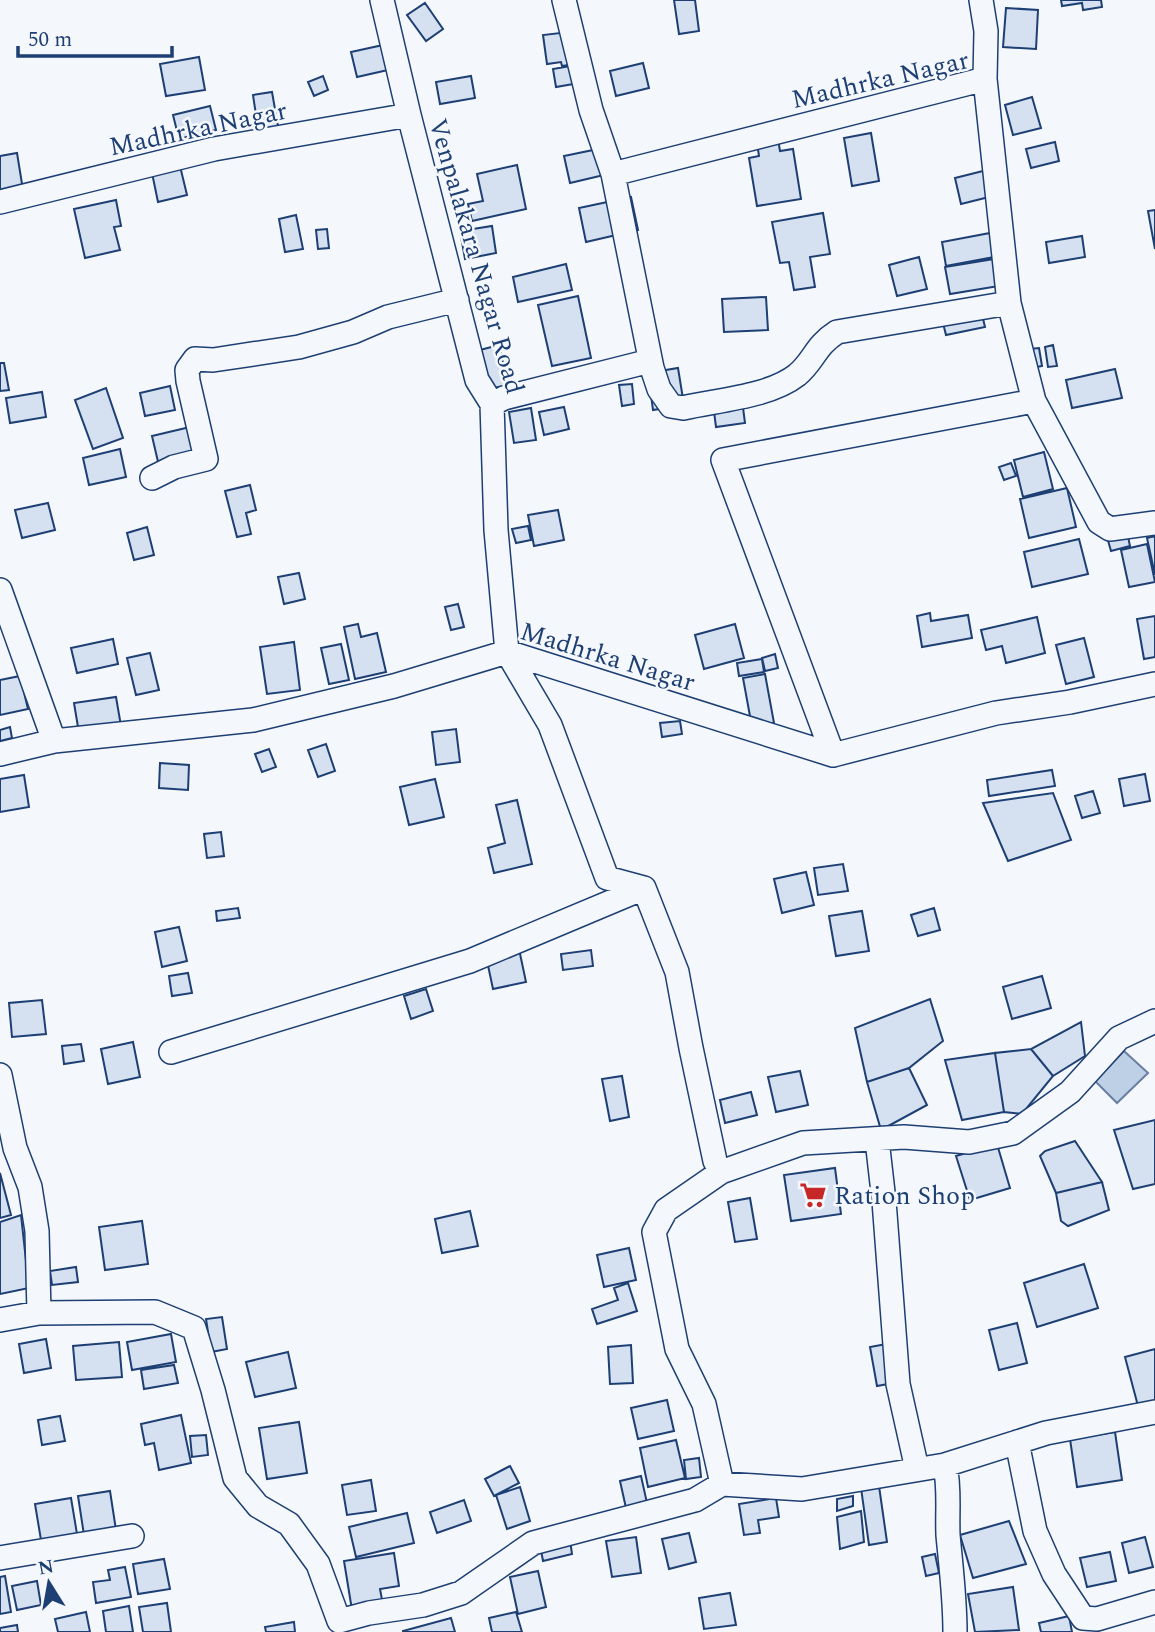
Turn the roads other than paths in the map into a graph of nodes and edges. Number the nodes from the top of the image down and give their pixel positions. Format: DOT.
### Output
graph roads {
  1 [pos="382,0"];
  2 [pos="564,0"];
  3 [pos="981,0"];
  4 [pos="985,79"];
  5 [pos="408,115"];
  6 [pos="613,174"];
  7 [pos="0,202"];
  8 [pos="457,300"];
  9 [pos="1009,303"];
  10 [pos="650,361"];
  11 [pos="1034,401"];
  12 [pos="492,404"];
  13 [pos="152,478"];
  14 [pos="1155,523"];
  15 [pos="0,590"];
  16 [pos="507,652"];
  17 [pos="1155,684"];
  18 [pos="54,741"];
  19 [pos="0,754"];
  20 [pos="833,755"];
  21 [pos="645,888"];
  22 [pos="1155,1021"];
  23 [pos="171,1052"];
  24 [pos="1,1067"];
  25 [pos="877,1140"];
  26 [pos="725,1169"];
  27 [pos="38,1313"];
  28 [pos="0,1320"];
  29 [pos="1140,1415"];
  30 [pos="1017,1442"];
  31 [pos="945,1465"];
  32 [pos="917,1469"];
  33 [pos="722,1484"];
  34 [pos="132,1536"];
  35 [pos="0,1558"];
  36 [pos="1155,1602"];
  37 [pos="339,1626"];
  38 [pos="955,1632"];
  1 -- 5 [label="street, Venpalakara Nagar Road"];
  2 -- 6 [label="street"];
  3 -- 4 [label="street"];
  4 -- 6 [label="street, Madhrka Nagar"];
  4 -- 9 [label="street, Madhrka Nagar"];
  5 -- 7 [label="street, Madhrka Nagar"];
  5 -- 8 [label="street, Venpalakara Nagar Road"];
  6 -- 10 [label="street"];
  8 -- 12 [label="street, Venpalakara Nagar Road"];
  8 -- 13 [label="street"];
  9 -- 10 [label="street"];
  9 -- 11 [label="street, Madhrka Nagar"];
  10 -- 12 [label="street"];
  11 -- 14 [label="street, Madhrka Nagar"];
  11 -- 20 [label="street"];
  12 -- 16 [label="street, Venpalakara Nagar Road"];
  15 -- 18 [label="street"];
  16 -- 18 [label="street, Madhrka Nagar"];
  16 -- 20 [label="street, Madhrka Nagar"];
  16 -- 21 [label="street, Venpalakara Nagar Road"];
  17 -- 20 [label="street"];
  18 -- 19 [label="street, Madhrka Nagar"];
  21 -- 23 [label="street"];
  21 -- 26 [label="street"];
  22 -- 25 [label="street"];
  24 -- 27 [label="street"];
  25 -- 26 [label="street"];
  25 -- 32 [label="street"];
  26 -- 33 [label="street"];
  27 -- 28 [label="street"];
  27 -- 37 [label="street"];
  29 -- 30 [label="street"];
  30 -- 31 [label="street"];
  30 -- 36 [label="street"];
  31 -- 32 [label="street"];
  31 -- 38 [label="street"];
  32 -- 33 [label="street"];
  33 -- 37 [label="street"];
  34 -- 35 [label="street"];
}
